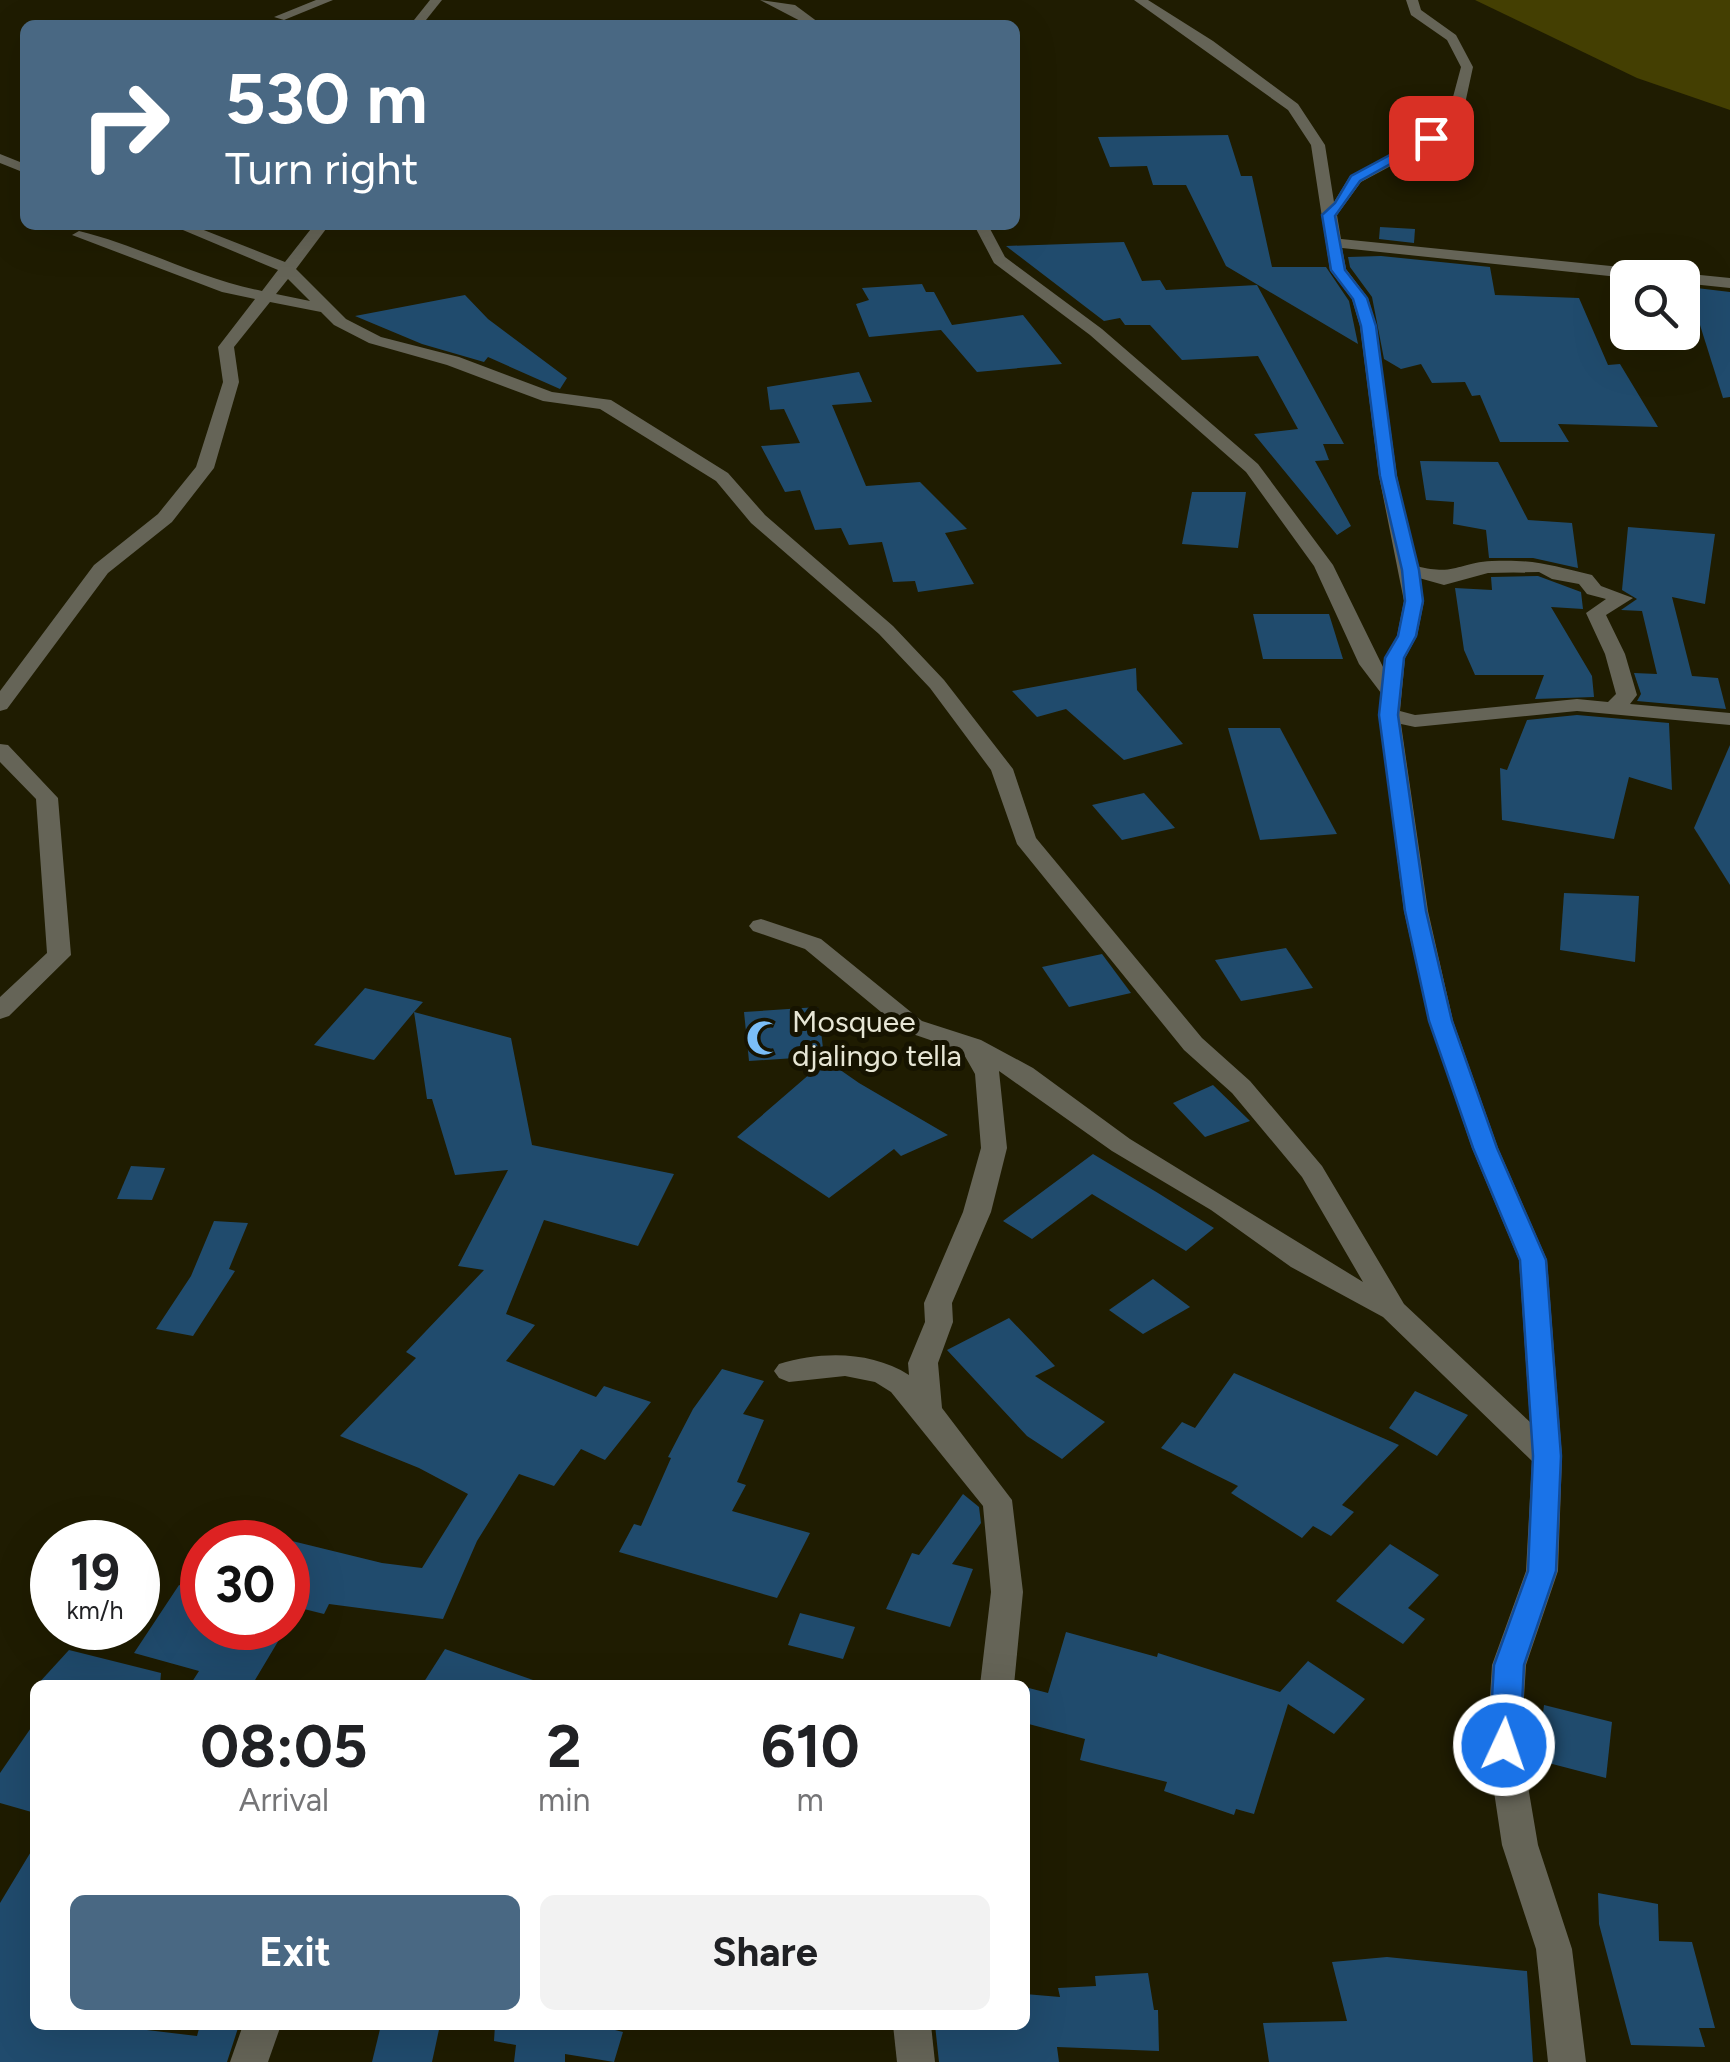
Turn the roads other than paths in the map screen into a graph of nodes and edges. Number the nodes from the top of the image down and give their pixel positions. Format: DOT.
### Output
graph roads {
  1 [pos="327,0"];
  2 [pos="436,0"];
  3 [pos="766,0"];
  4 [pos="1140,0"];
  5 [pos="1412,0"];
  6 [pos="280,17"];
  7 [pos="420,20"];
  8 [pos="809,20"];
  9 [pos="1328,215"];
  10 [pos="191,230"];
  11 [pos="318,230"];
  12 [pos="984,230"];
  13 [pos="79,236"];
  14 [pos="1335,244"];
  15 [pos="286,268"];
  16 [pos="1610,271"];
  17 [pos="1700,280"];
  18 [pos="1730,284"];
  19 [pos="266,298"];
  20 [pos="324,308"];
  21 [pos="1411,570"];
  22 [pos="1389,688"];
  23 [pos="0,705"];
  24 [pos="1615,706"];
  25 [pos="1389,715"];
  26 [pos="1730,720"];
  27 [pos="0,750"];
  28 [pos="761,926"];
  29 [pos="0,1011"];
  30 [pos="972,1046"];
  31 [pos="1394,1311"];
  32 [pos="789,1370"];
  33 [pos="928,1416"];
  34 [pos="1547,1456"];
  35 [pos="998,1680"];
  36 [pos="260,2030"];
  37 [pos="913,2030"];
  38 [pos="249,2062"];
  39 [pos="916,2062"];
  40 [pos="1567,2062"];
  1 -- 6 [label="street"];
  2 -- 7 [label="street"];
  3 -- 8 [label="street"];
  4 -- 9 [label="street"];
  5 -- 9 [label="street"];
  9 -- 14 [label="street"];
  10 -- 15 [label="street"];
  11 -- 15 [label="street"];
  12 -- 22 [label="street"];
  13 -- 19 [label="street"];
  14 -- 16 [label="street"];
  14 -- 21 [label="street"];
  15 -- 19 [label="street"];
  15 -- 20 [label="street"];
  17 -- 18 [label="street"];
  19 -- 20 [label="street"];
  19 -- 23 [label="street"];
  20 -- 31 [label="street"];
  21 -- 22 [label="street"];
  21 -- 24 [label="street"];
  22 -- 25 [label="street"];
  24 -- 25 [label="street"];
  24 -- 26 [label="street"];
  25 -- 34 [label="street"];
  27 -- 29 [label="street"];
  28 -- 30 [label="street"];
  30 -- 31 [label="street"];
  30 -- 33 [label="street"];
  31 -- 34 [label="street"];
  32 -- 33 [label="street"];
  33 -- 35 [label="street"];
  34 -- 40 [label="street"];
  36 -- 38 [label="street"];
  37 -- 39 [label="street"];
}
